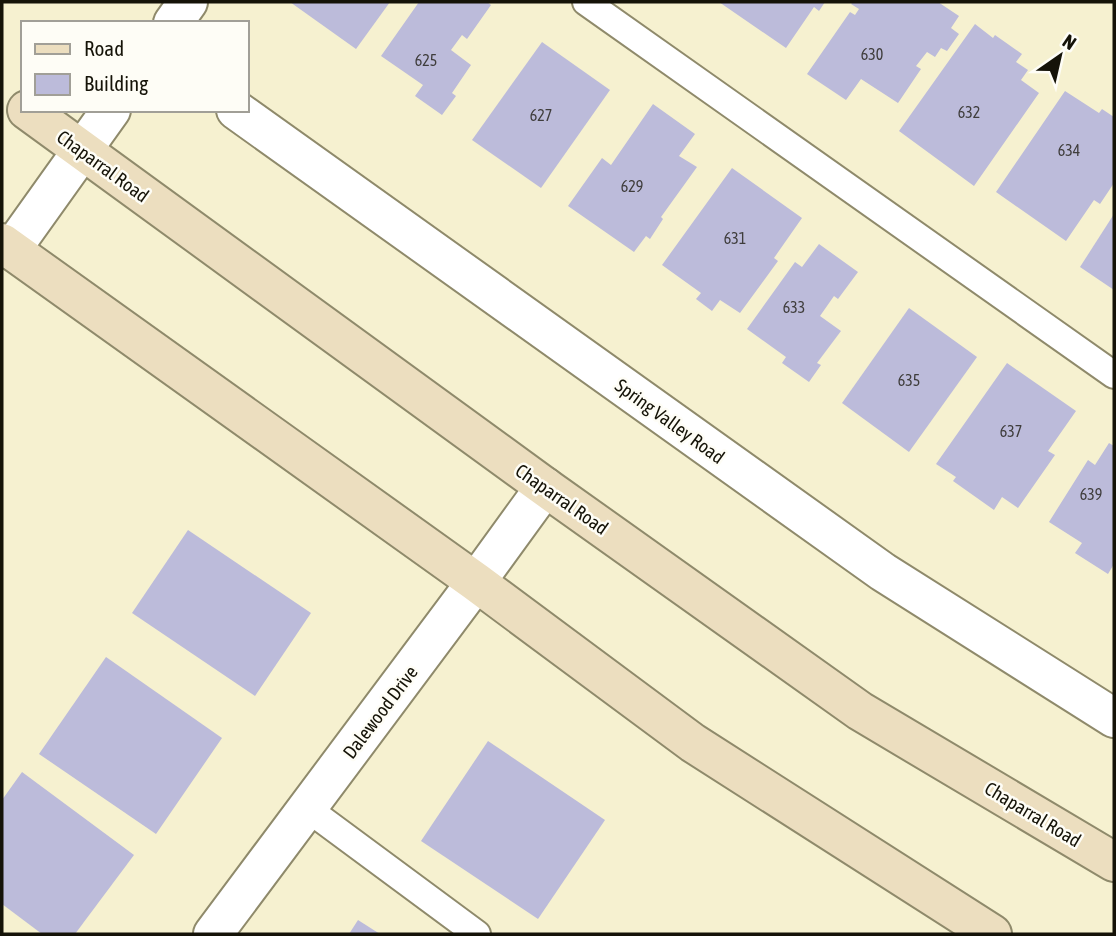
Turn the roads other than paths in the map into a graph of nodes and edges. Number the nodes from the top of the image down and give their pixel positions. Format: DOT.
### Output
graph roads {
  1 [pos="188,2"];
  2 [pos="586,2"];
  3 [pos="174,21"];
  4 [pos="2,92"];
  5 [pos="21,106"];
  6 [pos="29,112"];
  7 [pos="110,112"];
  8 [pos="239,112"];
  9 [pos="82,150"];
  10 [pos="6,247"];
  11 [pos="1114,375"];
  12 [pos="545,487"];
  13 [pos="476,582"];
  14 [pos="1114,718"];
  15 [pos="308,809"];
  16 [pos="1114,862"];
  17 [pos="213,934"];
  18 [pos="477,934"];
  19 [pos="992,934"];
  1 -- 3 [label="street"];
  2 -- 11 [label="lane"];
  4 -- 5 [label="main road, Chaparral Road"];
  6 -- 9 [label="main road, Chaparral Road"];
  7 -- 9 [label="street"];
  8 -- 14 [label="street, Spring Valley Road"];
  9 -- 10 [label="street"];
  9 -- 12 [label="main road, Chaparral Road"];
  10 -- 13 [label="main road"];
  12 -- 13 [label="street, Dalewood Drive"];
  12 -- 16 [label="main road, Chaparral Road"];
  13 -- 15 [label="street, Dalewood Drive"];
  13 -- 19 [label="main road"];
  15 -- 17 [label="street, Dalewood Drive"];
  15 -- 18 [label="lane"];
}
